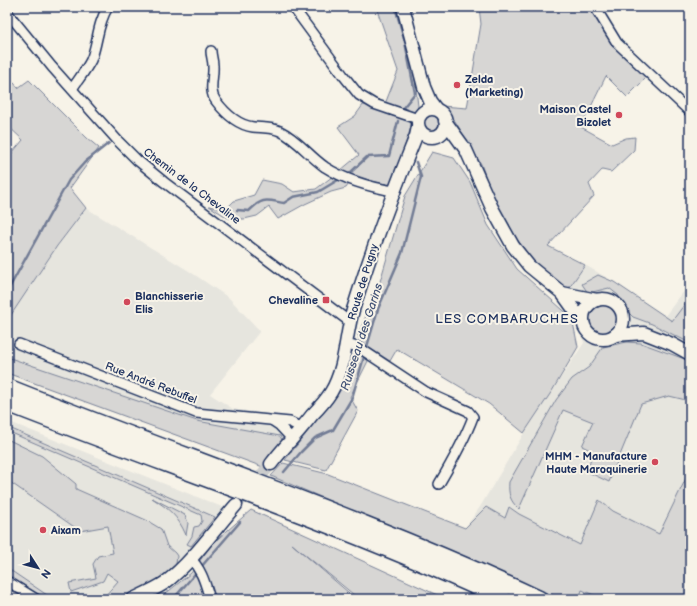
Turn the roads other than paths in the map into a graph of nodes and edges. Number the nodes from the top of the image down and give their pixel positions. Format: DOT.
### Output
graph roads {
  1 [pos="108,7"];
  2 [pos="293,7"];
  3 [pos="403,7"];
  4 [pos="595,7"];
  5 [pos="7,12"];
  6 [pos="211,51"];
  7 [pos="424,87"];
  8 [pos="72,89"];
  9 [pos="436,109"];
  10 [pos="690,112"];
  11 [pos="419,119"];
  12 [pos="445,121"];
  13 [pos="433,136"];
  14 [pos="466,150"];
  15 [pos="409,154"];
  16 [pos="394,192"];
  17 [pos="562,293"];
  18 [pos="597,300"];
  19 [pos="623,320"];
  20 [pos="350,322"];
  21 [pos="583,322"];
  22 [pos="644,333"];
  23 [pos="615,335"];
  24 [pos="19,344"];
  25 [pos="352,345"];
  26 [pos="690,354"];
  27 [pos="7,387"];
  28 [pos="7,403"];
  29 [pos="273,421"];
  30 [pos="302,428"];
  31 [pos="292,439"];
  32 [pos="271,464"];
  33 [pos="439,484"];
  34 [pos="236,505"];
  35 [pos="196,566"];
  36 [pos="7,581"];
  37 [pos="36,599"];
  38 [pos="133,599"];
  39 [pos="210,599"];
  40 [pos="503,599"];
  41 [pos="539,599"];
  1 -- 8 [label="street"];
  2 -- 11 [label="street"];
  3 -- 7 [label="street, Route de Pugny"];
  4 -- 10 [label="street"];
  5 -- 8 [label="street, Chemin de la Chevaline"];
  6 -- 16 [label="street"];
  7 -- 9 [label="street, Route de Pugny"];
  7 -- 11 [label="street, Route de Pugny"];
  8 -- 20 [label="street, Chemin de la Chevaline"];
  9 -- 11 [label="street"];
  9 -- 12 [label="street"];
  11 -- 13 [label="street"];
  11 -- 15 [label="street, Route de Pugny"];
  12 -- 13 [label="street"];
  12 -- 14 [label="street"];
  13 -- 14 [label="street"];
  13 -- 15 [label="street, Route de Pugny"];
  14 -- 17 [label="street"];
  15 -- 16 [label="street, Route de Pugny"];
  16 -- 20 [label="street, Route de Pugny"];
  17 -- 18 [label="street"];
  17 -- 21 [label="street"];
  18 -- 19 [label="street"];
  18 -- 21 [label="street"];
  19 -- 22 [label="street"];
  19 -- 23 [label="street"];
  20 -- 25 [label="street, Route de Pugny"];
  21 -- 23 [label="street"];
  22 -- 23 [label="street"];
  22 -- 26 [label="street"];
  24 -- 29 [label="street, Rue André Rebuffel"];
  25 -- 30 [label="street, Route de Pugny"];
  25 -- 33 [label="street"];
  27 -- 41 [label="highway"];
  28 -- 40 [label="highway"];
  29 -- 30 [label="street, Rue André Rebuffel"];
  29 -- 31 [label="street"];
  30 -- 31 [label="street, Route de Pugny"];
  31 -- 32 [label="street, Route de Pugny"];
  34 -- 35 [label="street"];
  35 -- 38 [label="street"];
  35 -- 39 [label="street"];
  36 -- 37 [label="street"];
}
